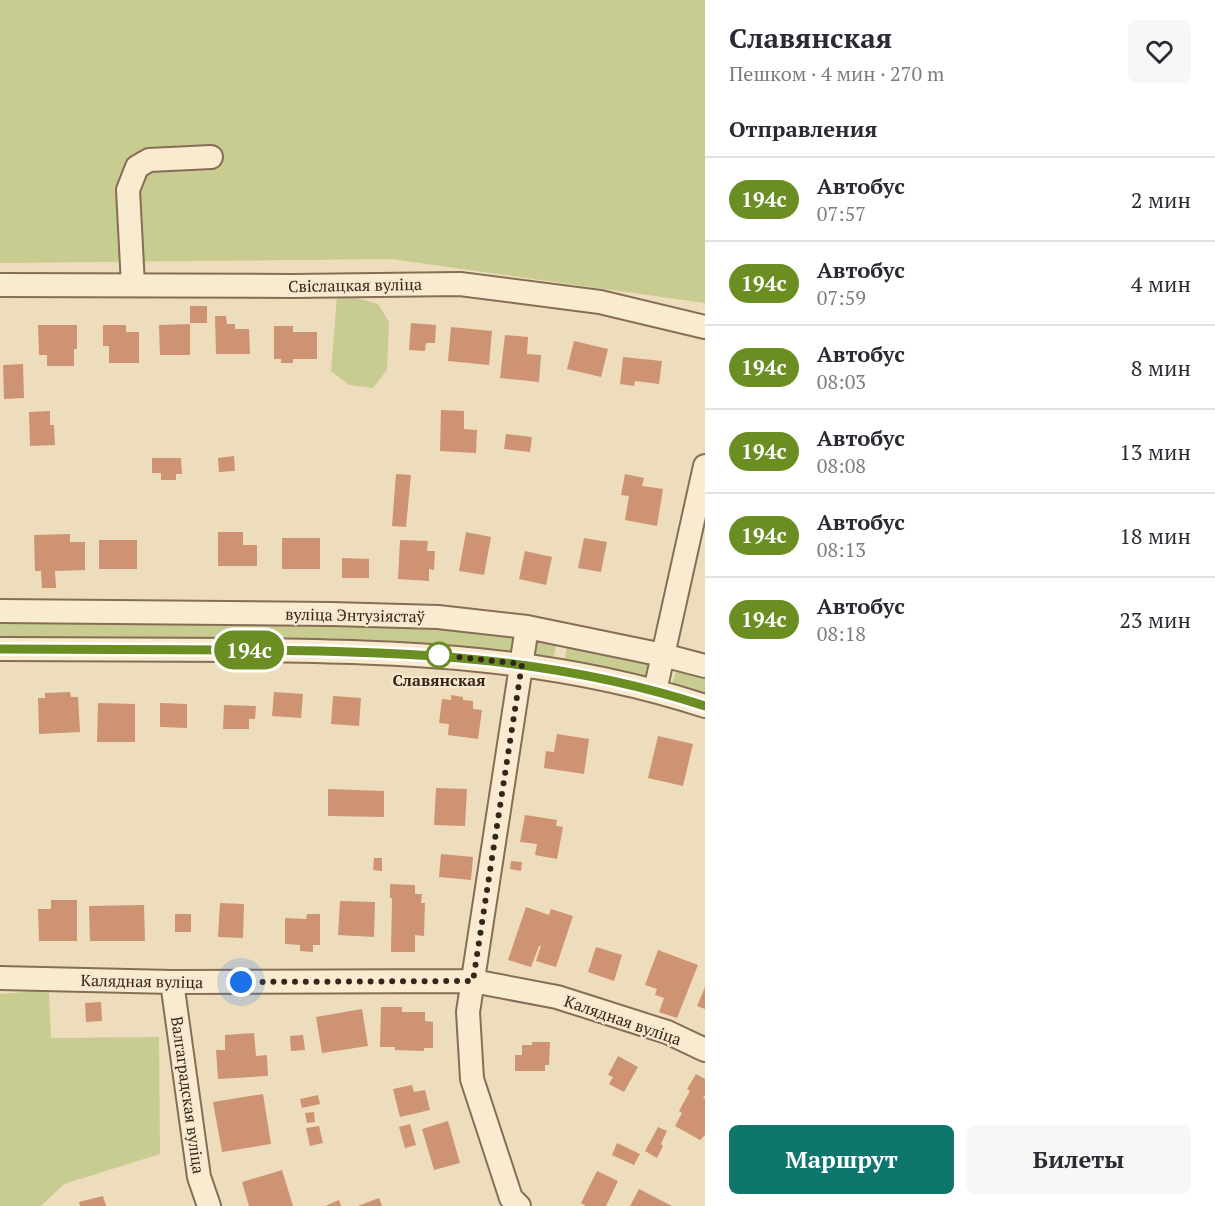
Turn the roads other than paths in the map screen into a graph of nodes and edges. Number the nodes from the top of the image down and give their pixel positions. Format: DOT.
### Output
graph roads {
  1 [pos="211,158"];
  2 [pos="0,285"];
  3 [pos="133,285"];
  4 [pos="705,327"];
  5 [pos="705,466"];
  6 [pos="0,611"];
  7 [pos="527,627"];
  8 [pos="0,649"];
  9 [pos="663,655"];
  10 [pos="522,664"];
  11 [pos="705,666"];
  12 [pos="655,690"];
  13 [pos="705,706"];
  14 [pos="0,978"];
  15 [pos="473,981"];
  16 [pos="172,982"];
  17 [pos="705,1050"];
  18 [pos="510,1203"];
  19 [pos="209,1206"];
  1 -- 3 [label="street"];
  2 -- 3 [label="street, Свіслацкая вуліца"];
  3 -- 4 [label="street, Свіслацкая вуліца"];
  5 -- 9 [label="street"];
  6 -- 7 [label="street, вуліца Энтузіястаў"];
  7 -- 9 [label="street, вуліца Энтузіястаў"];
  7 -- 10 [label="street"];
  8 -- 10 [label="street"];
  9 -- 11 [label="street, вуліца Энтузіястаў"];
  9 -- 12 [label="street"];
  10 -- 12 [label="street"];
  10 -- 15 [label="street"];
  12 -- 13 [label="street"];
  14 -- 16 [label="street, Калядная вуліца"];
  15 -- 16 [label="street, Калядная вуліца"];
  15 -- 17 [label="street, Калядная вуліца"];
  15 -- 18 [label="street"];
  16 -- 19 [label="street, Валгаградская вуліца"];
}
